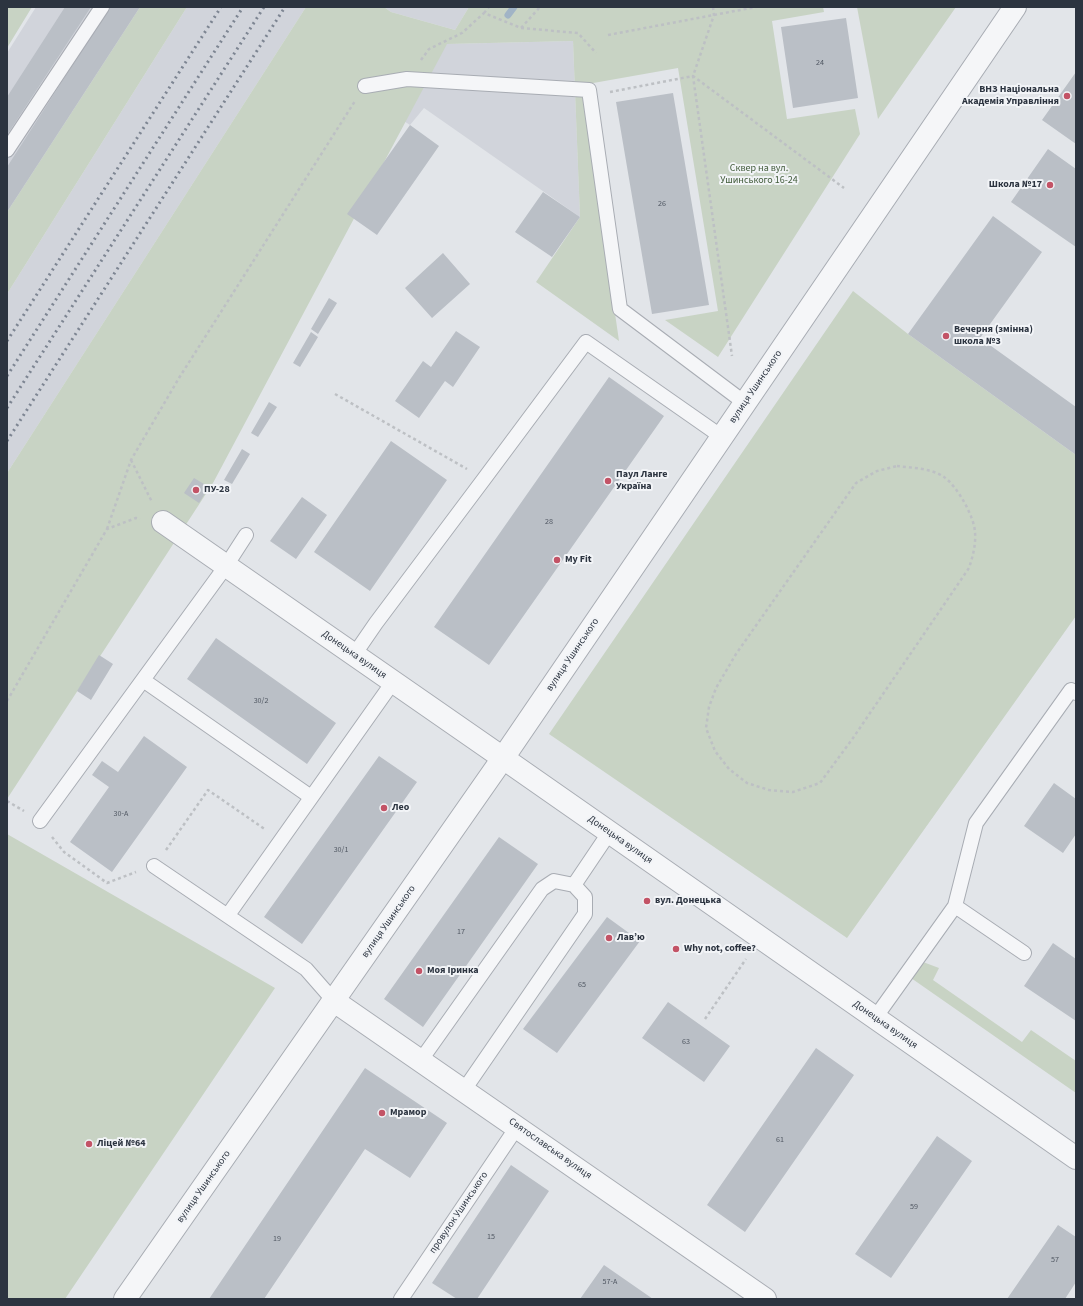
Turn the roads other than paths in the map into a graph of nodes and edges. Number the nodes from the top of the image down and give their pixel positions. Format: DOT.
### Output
graph roads {
  1 [pos="102,7"];
  2 [pos="1015,7"];
  3 [pos="365,86"];
  4 [pos="7,150"];
  5 [pos="745,403"];
  6 [pos="722,437"];
  7 [pos="163,522"];
  8 [pos="246,535"];
  9 [pos="226,566"];
  10 [pos="354,655"];
  11 [pos="143,680"];
  12 [pos="393,682"];
  13 [pos="1076,693"];
  14 [pos="503,758"];
  15 [pos="311,797"];
  16 [pos="40,821"];
  17 [pos="609,833"];
  18 [pos="154,866"];
  19 [pos="574,885"];
  20 [pos="955,906"];
  21 [pos="228,916"];
  22 [pos="1024,952"];
  23 [pos="334,1001"];
  24 [pos="875,1018"];
  25 [pos="421,1060"];
  26 [pos="464,1090"];
  27 [pos="518,1127"];
  28 [pos="1076,1158"];
  29 [pos="125,1299"];
  30 [pos="401,1299"];
  31 [pos="765,1299"];
  1 -- 4 [label="lane"];
  2 -- 5 [label="street, вулиця Ушинського"];
  3 -- 5 [label="lane"];
  5 -- 6 [label="street, вулиця Ушинського"];
  6 -- 10 [label="lane"];
  6 -- 14 [label="street, вулиця Ушинського"];
  7 -- 9 [label="street, Донецька вулиця"];
  8 -- 9 [label="lane"];
  9 -- 10 [label="street, Донецька вулиця"];
  9 -- 11 [label="lane"];
  10 -- 12 [label="street, Донецька вулиця"];
  11 -- 15 [label="lane"];
  11 -- 16 [label="lane"];
  12 -- 14 [label="street, Донецька вулиця"];
  12 -- 15 [label="lane"];
  13 -- 20 [label="lane"];
  14 -- 17 [label="street, Донецька вулиця"];
  14 -- 23 [label="street, вулиця Ушинського"];
  15 -- 21 [label="lane"];
  17 -- 19 [label="lane"];
  17 -- 24 [label="street, Донецька вулиця"];
  18 -- 21 [label="lane"];
  19 -- 25 [label="lane"];
  19 -- 26 [label="lane"];
  20 -- 22 [label="lane"];
  20 -- 24 [label="lane"];
  21 -- 23 [label="lane"];
  23 -- 25 [label="street, Святославська вулиця"];
  23 -- 29 [label="street, вулиця Ушинського"];
  24 -- 28 [label="street, Донецька вулиця"];
  25 -- 26 [label="street, Святославська вулиця"];
  26 -- 27 [label="street, Святославська вулиця"];
  27 -- 30 [label="lane, провулок Ушинського"];
  27 -- 31 [label="street, Святославська вулиця"];
}
